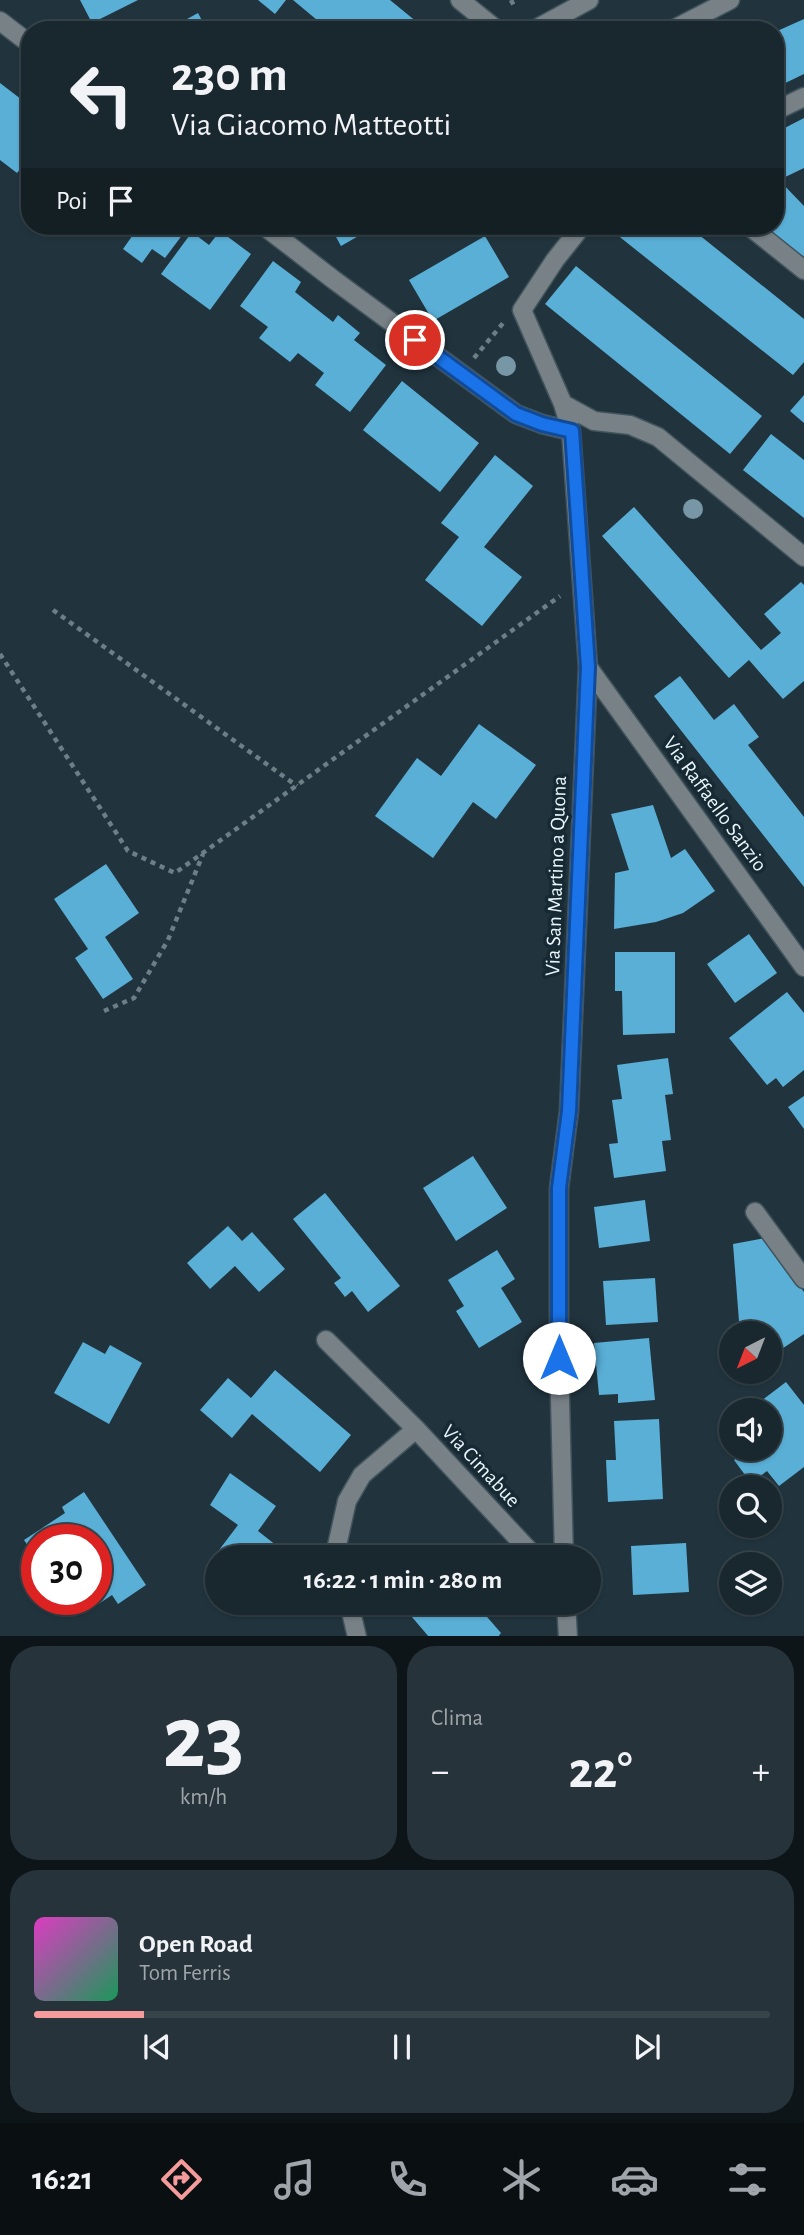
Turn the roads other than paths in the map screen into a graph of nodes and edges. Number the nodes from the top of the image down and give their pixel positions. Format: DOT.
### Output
graph roads {
  1 [pos="460,0"];
  2 [pos="589,0"];
  3 [pos="730,0"];
  4 [pos="0,21"];
  5 [pos="486,21"];
  6 [pos="550,21"];
  7 [pos="689,21"];
  8 [pos="21,37"];
  9 [pos="804,97"];
  10 [pos="784,107"];
  11 [pos="276,235"];
  12 [pos="575,235"];
  13 [pos="760,235"];
  14 [pos="804,270"];
  15 [pos="563,404"];
  16 [pos="572,431"];
  17 [pos="804,557"];
  18 [pos="588,667"];
  19 [pos="804,967"];
  20 [pos="755,1212"];
  21 [pos="804,1279"];
  22 [pos="326,1340"];
  23 [pos="416,1429"];
  24 [pos="337,1545"];
  25 [pos="524,1545"];
  26 [pos="564,1545"];
  27 [pos="352,1615"];
  28 [pos="567,1615"];
  29 [pos="357,1636"];
  30 [pos="568,1636"];
  1 -- 5 [label="street"];
  2 -- 6 [label="street"];
  3 -- 7 [label="street"];
  4 -- 8 [label="street"];
  9 -- 10 [label="street"];
  11 -- 16 [label="street"];
  12 -- 15 [label="street, Via San Martino a Quona"];
  13 -- 14 [label="street"];
  15 -- 16 [label="street, Via San Martino a Quona"];
  15 -- 17 [label="street"];
  16 -- 18 [label="street, Via San Martino a Quona"];
  18 -- 19 [label="street, Via Raffaello Sanzio"];
  18 -- 26 [label="street, Via San Martino a Quona"];
  20 -- 21 [label="street"];
  22 -- 23 [label="street"];
  23 -- 24 [label="street, Via Cimabue"];
  23 -- 25 [label="street, Via Cimabue"];
  27 -- 29 [label="street"];
  28 -- 30 [label="street"];
}
